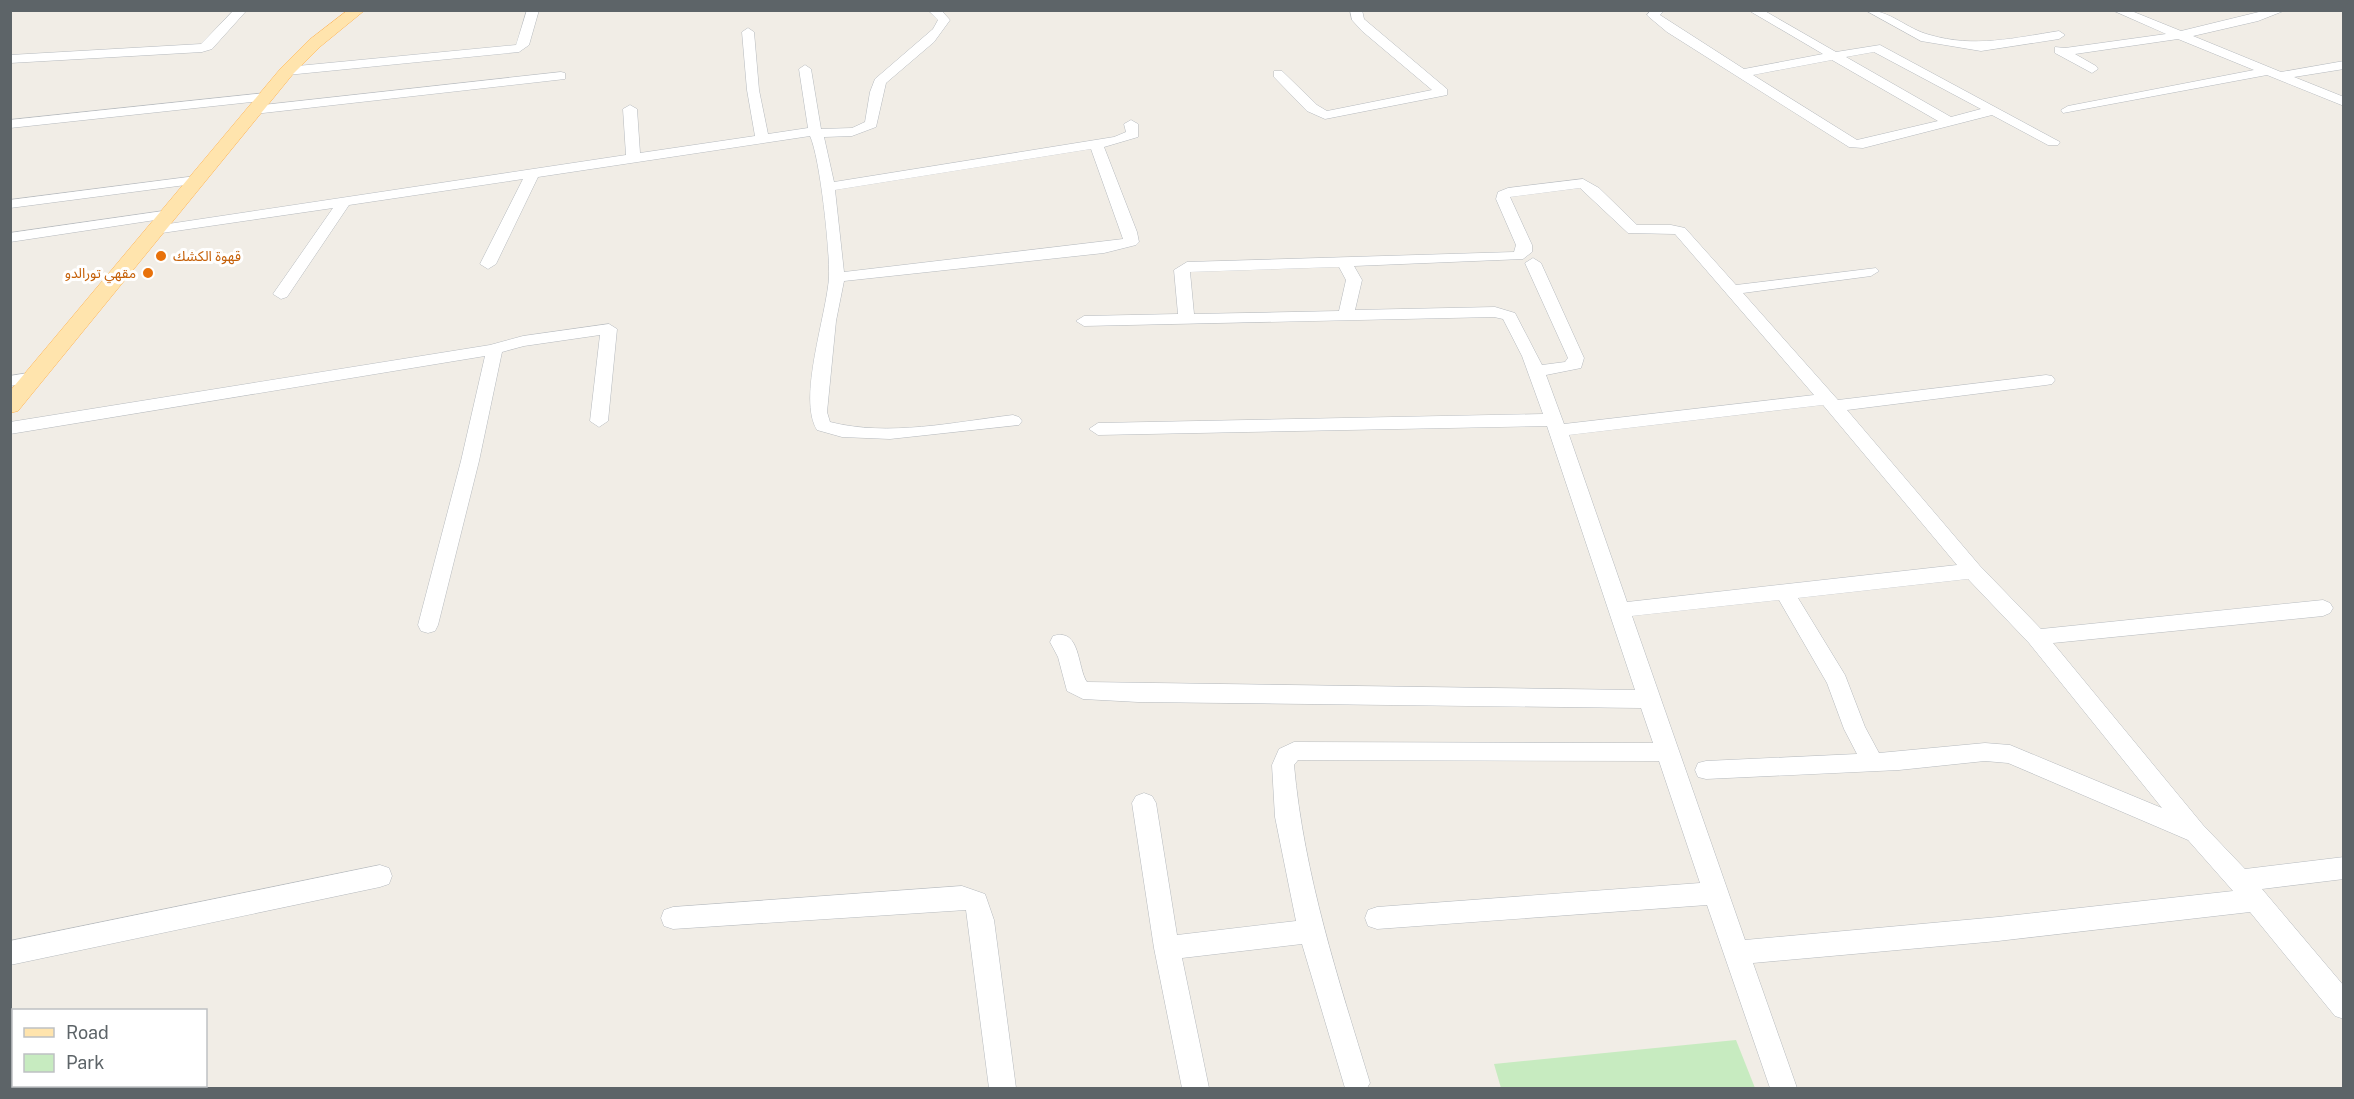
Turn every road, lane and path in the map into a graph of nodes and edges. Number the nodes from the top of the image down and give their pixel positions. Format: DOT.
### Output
graph roads {
  1 [pos="241,10"];
  2 [pos="357,10"];
  3 [pos="533,10"];
  4 [pos="934,10"];
  5 [pos="1356,10"];
  6 [pos="1658,10"];
  7 [pos="1754,10"];
  8 [pos="1871,10"];
  9 [pos="2118,10"];
  10 [pos="2280,10"];
  11 [pos="748,32"];
  12 [pos="2177,34"];
  13 [pos="2059,35"];
  14 [pos="2039,38"];
  15 [pos="2063,52"];
  16 [pos="1833,55"];
  17 [pos="10,59"];
  18 [pos="2343,65"];
  19 [pos="805,69"];
  20 [pos="2092,69"];
  21 [pos="287,71"];
  22 [pos="1278,74"];
  23 [pos="1740,74"];
  24 [pos="2274,74"];
  25 [pos="561,76"];
  26 [pos="2343,102"];
  27 [pos="260,104"];
  28 [pos="630,109"];
  29 [pos="1994,110"];
  30 [pos="2068,110"];
  31 [pos="1948,121"];
  32 [pos="10,124"];
  33 [pos="1131,124"];
  34 [pos="815,132"];
  35 [pos="762,139"];
  36 [pos="2053,142"];
  37 [pos="1096,144"];
  38 [pos="633,158"];
  39 [pos="533,173"];
  40 [pos="196,180"];
  41 [pos="828,187"];
  42 [pos="344,202"];
  43 [pos="10,204"];
  44 [pos="170,214"];
  45 [pos="155,230"];
  46 [pos="10,238"];
  47 [pos="1344,261"];
  48 [pos="1533,263"];
  49 [pos="488,264"];
  50 [pos="1871,271"];
  51 [pos="837,277"];
  52 [pos="1732,290"];
  53 [pos="280,294"];
  54 [pos="1346,316"];
  55 [pos="1186,319"];
  56 [pos="1084,321"];
  57 [pos="491,350"];
  58 [pos="1536,371"];
  59 [pos="34,377"];
  60 [pos="2046,380"];
  61 [pos="10,381"];
  62 [pos="1831,403"];
  63 [pos="10,406"];
  64 [pos="599,421"];
  65 [pos="1013,421"];
  66 [pos="1556,425"];
  67 [pos="10,428"];
  68 [pos="1098,429"];
  69 [pos="1974,571"];
  70 [pos="1785,593"];
  71 [pos="2324,608"];
  72 [pos="1621,610"];
  73 [pos="428,625"];
  74 [pos="2036,637"];
  75 [pos="1060,642"];
  76 [pos="1649,699"];
  77 [pos="1667,752"];
  78 [pos="1873,762"];
  79 [pos="1706,770"];
  80 [pos="1144,802"];
  81 [pos="2195,832"];
  82 [pos="2343,868"];
  83 [pos="380,876"];
  84 [pos="2240,881"];
  85 [pos="1714,893"];
  86 [pos="2255,900"];
  87 [pos="673,918"];
  88 [pos="1377,918"];
  89 [pos="1311,931"];
  90 [pos="1167,948"];
  91 [pos="10,953"];
  92 [pos="1735,953"];
  93 [pos="2343,1007"];
  94 [pos="1356,1083"];
  95 [pos="1003,1089"];
  96 [pos="1195,1089"];
  97 [pos="1784,1089"];
  1 -- 17 [label="street"];
  2 -- 21 [label="main road"];
  3 -- 21 [label="street"];
  4 -- 34 [label="street"];
  5 -- 22 [label="street"];
  6 -- 23 [label="street"];
  7 -- 16 [label="street"];
  8 -- 14 [label="street"];
  9 -- 12 [label="street"];
  10 -- 12 [label="street"];
  11 -- 35 [label="street"];
  12 -- 15 [label="street"];
  12 -- 24 [label="street"];
  13 -- 14 [label="street"];
  14 -- 15 [label="street"];
  15 -- 20 [label="street"];
  16 -- 23 [label="street"];
  16 -- 29 [label="street"];
  16 -- 31 [label="street"];
  18 -- 24 [label="street"];
  19 -- 34 [label="street"];
  21 -- 27 [label="main road"];
  23 -- 31 [label="street"];
  24 -- 26 [label="street"];
  24 -- 30 [label="street"];
  25 -- 27 [label="street"];
  27 -- 32 [label="street"];
  27 -- 40 [label="main road"];
  28 -- 38 [label="street"];
  29 -- 31 [label="street"];
  29 -- 36 [label="street"];
  33 -- 37 [label="street"];
  34 -- 35 [label="street"];
  34 -- 41 [label="street"];
  35 -- 38 [label="street"];
  37 -- 41 [label="street"];
  37 -- 51 [label="street"];
  38 -- 39 [label="street"];
  39 -- 42 [label="street"];
  39 -- 49 [label="street"];
  40 -- 43 [label="street"];
  40 -- 44 [label="main road"];
  41 -- 51 [label="street"];
  42 -- 45 [label="street"];
  42 -- 53 [label="street"];
  44 -- 45 [label="main road"];
  44 -- 46 [label="street"];
  45 -- 59 [label="main road"];
  47 -- 52 [label="street"];
  47 -- 54 [label="street"];
  47 -- 55 [label="street"];
  48 -- 58 [label="street"];
  50 -- 52 [label="street"];
  51 -- 65 [label="street"];
  52 -- 62 [label="street"];
  54 -- 55 [label="street"];
  54 -- 58 [label="street"];
  55 -- 56 [label="street"];
  57 -- 64 [label="street"];
  57 -- 67 [label="street"];
  57 -- 73 [label="street"];
  58 -- 66 [label="street"];
  59 -- 61 [label="street"];
  59 -- 63 [label="main road"];
  60 -- 62 [label="street"];
  62 -- 66 [label="street"];
  62 -- 69 [label="street"];
  66 -- 68 [label="street"];
  66 -- 72 [label="street"];
  69 -- 70 [label="street"];
  69 -- 74 [label="street"];
  70 -- 72 [label="street"];
  70 -- 78 [label="street"];
  71 -- 74 [label="street"];
  72 -- 76 [label="street"];
  74 -- 81 [label="street"];
  75 -- 76 [label="street"];
  76 -- 77 [label="street"];
  77 -- 85 [label="street"];
  77 -- 89 [label="street"];
  78 -- 79 [label="street"];
  78 -- 81 [label="street"];
  80 -- 90 [label="street"];
  81 -- 84 [label="street"];
  82 -- 84 [label="street"];
  83 -- 91 [label="street"];
  84 -- 86 [label="street"];
  85 -- 88 [label="street"];
  85 -- 92 [label="street"];
  86 -- 92 [label="street"];
  86 -- 93 [label="street"];
  87 -- 95 [label="street"];
  89 -- 90 [label="street"];
  89 -- 94 [label="street"];
  90 -- 96 [label="street"];
  92 -- 97 [label="street"];
}
